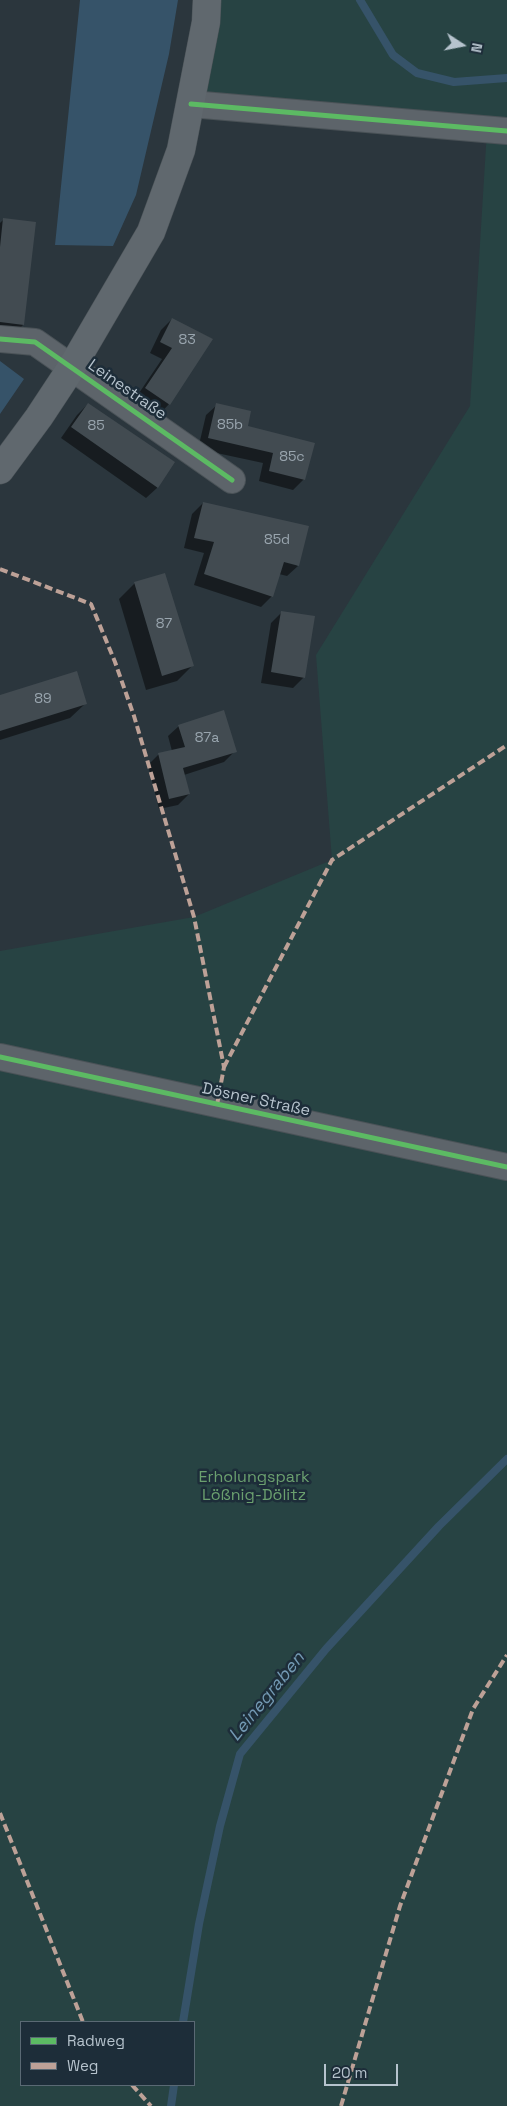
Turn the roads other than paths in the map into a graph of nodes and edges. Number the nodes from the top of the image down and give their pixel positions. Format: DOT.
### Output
graph roads {
  1 [pos="207,0"];
  2 [pos="191,104"];
  3 [pos="507,131"];
  4 [pos="0,340"];
  5 [pos="72,367"];
  6 [pos="0,470"];
  7 [pos="232,480"];
  8 [pos="0,1057"];
  9 [pos="507,1167"];
  1 -- 2 [label="main road, Leinestraße"];
  2 -- 3 [label="street"];
  2 -- 5 [label="main road, Leinestraße"];
  4 -- 5 [label="street, Leinestraße"];
  5 -- 6 [label="main road, Leinestraße"];
  5 -- 7 [label="street, Leinestraße"];
  8 -- 9 [label="street, Dösner Straße"];
}
